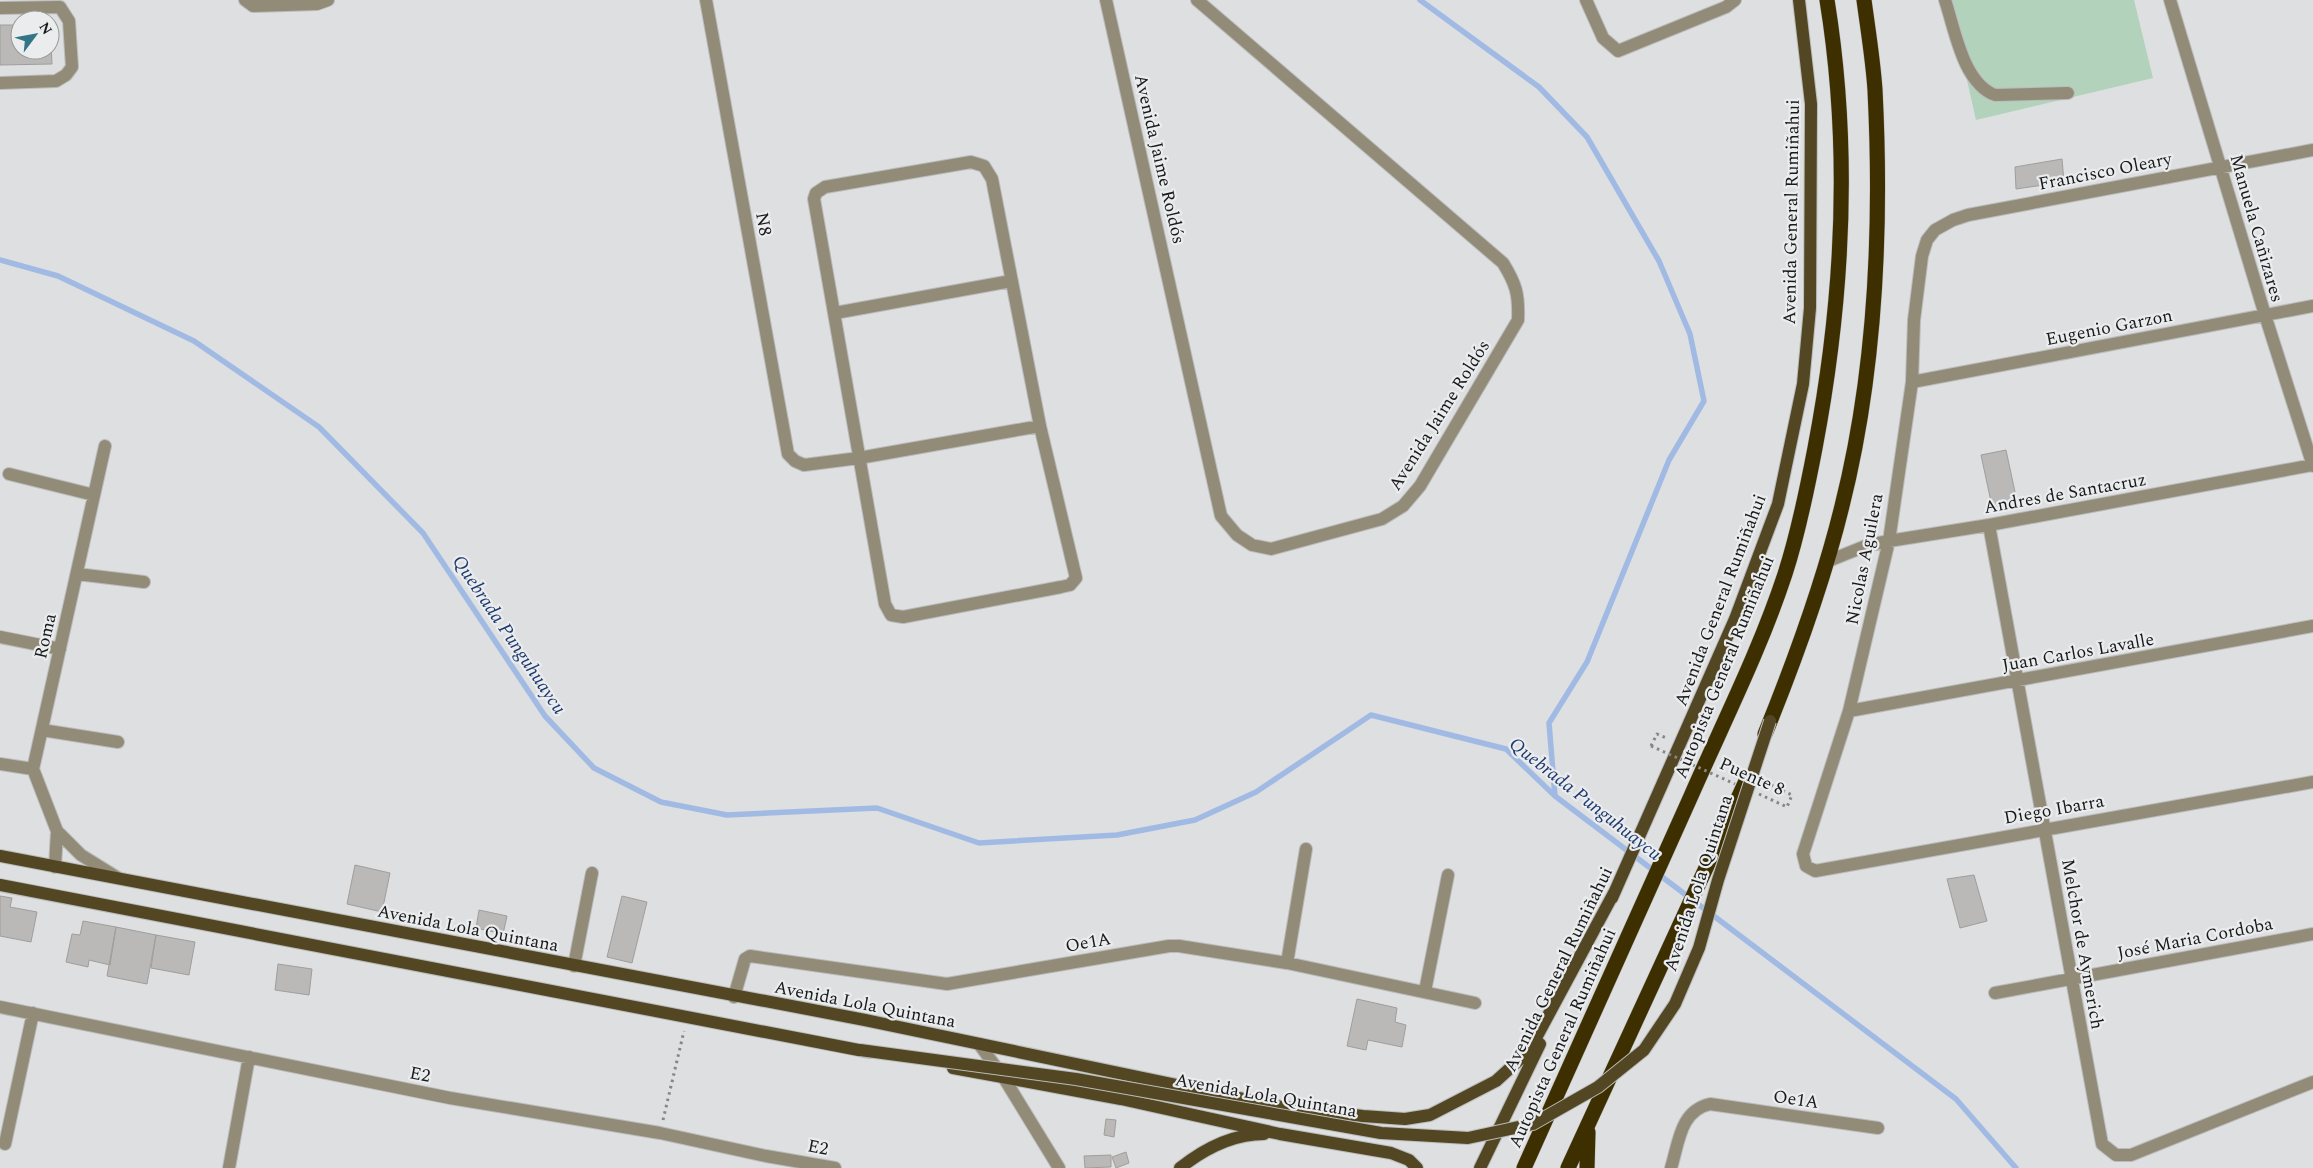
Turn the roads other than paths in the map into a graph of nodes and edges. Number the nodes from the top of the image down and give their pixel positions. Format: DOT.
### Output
graph roads {
  1 [pos="245,0"];
  2 [pos="328,0"];
  3 [pos="706,0"];
  4 [pos="1106,0"];
  5 [pos="1197,0"];
  6 [pos="1586,0"];
  7 [pos="1735,0"];
  8 [pos="1799,0"];
  9 [pos="1827,0"];
  10 [pos="1864,0"];
  11 [pos="1945,0"];
  12 [pos="2170,0"];
  13 [pos="0,8"];
  14 [pos="0,83"];
  15 [pos="2068,93"];
  16 [pos="2313,150"];
  17 [pos="2221,166"];
  18 [pos="1922,256"];
  19 [pos="1012,281"];
  20 [pos="2313,306"];
  21 [pos="835,313"];
  22 [pos="2265,315"];
  23 [pos="1912,382"];
  24 [pos="1040,426"];
  25 [pos="105,446"];
  26 [pos="859,458"];
  27 [pos="2313,466"];
  28 [pos="9,474"];
  29 [pos="94,495"];
  30 [pos="1989,525"];
  31 [pos="1889,541"];
  32 [pos="1826,562"];
  33 [pos="77,574"];
  34 [pos="144,582"];
  35 [pos="2313,626"];
  36 [pos="0,637"];
  37 [pos="60,649"];
  38 [pos="2017,681"];
  39 [pos="1849,712"];
  40 [pos="1770,721"];
  41 [pos="42,730"];
  42 [pos="118,742"];
  43 [pos="0,764"];
  44 [pos="33,769"];
  45 [pos="2313,782"];
  46 [pos="2046,828"];
  47 [pos="57,831"];
  48 [pos="1306,849"];
  49 [pos="0,856"];
  50 [pos="1805,862"];
  51 [pos="55,867"];
  52 [pos="592,873"];
  53 [pos="1448,875"];
  54 [pos="121,881"];
  55 [pos="0,885"];
  56 [pos="1615,891"];
  57 [pos="2313,934"];
  58 [pos="1288,963"];
  59 [pos="574,966"];
  60 [pos="2070,979"];
  61 [pos="1425,991"];
  62 [pos="1995,993"];
  63 [pos="734,997"];
  64 [pos="1474,1003"];
  65 [pos="0,1007"];
  66 [pos="32,1013"];
  67 [pos="979,1044"];
  68 [pos="860,1050"];
  69 [pos="249,1057"];
  70 [pos="1004,1078"];
  71 [pos="2313,1082"];
  72 [pos="1588,1125"];
  73 [pos="1878,1128"];
  74 [pos="1280,1134"];
  75 [pos="5,1144"];
  76 [pos="230,1168"];
  77 [pos="834,1168"];
  78 [pos="1060,1168"];
  79 [pos="1180,1168"];
  80 [pos="1417,1168"];
  81 [pos="1480,1168"];
  82 [pos="1524,1168"];
  83 [pos="1568,1168"];
  84 [pos="1586,1168"];
  85 [pos="1671,1168"];
  1 -- 2 [label="street"];
  3 -- 26 [label="street, N8"];
  4 -- 5 [label="street, Avenida Jaime Roldós"];
  6 -- 7 [label="street"];
  8 -- 56 [label="main road, Avenida General Rumiñahui"];
  9 -- 82 [label="highway, Autopista General Rumiñahui"];
  10 -- 32 [label="highway"];
  11 -- 15 [label="street"];
  12 -- 17 [label="street, Manuela Cañizares"];
  13 -- 14 [label="street"];
  16 -- 17 [label="street, Francisco Oleary"];
  17 -- 18 [label="street, Francisco Oleary"];
  17 -- 22 [label="street, Manuela Cañizares"];
  18 -- 23 [label="street, Nicolas Aguilera"];
  19 -- 21 [label="street"];
  19 -- 21 [label="street"];
  19 -- 24 [label="street"];
  20 -- 22 [label="street, Eugenio Garzon"];
  21 -- 26 [label="street"];
  22 -- 23 [label="street, Eugenio Garzon"];
  22 -- 27 [label="street, Manuela Cañizares"];
  23 -- 31 [label="street, Nicolas Aguilera"];
  24 -- 26 [label="street"];
  24 -- 26 [label="street"];
  25 -- 29 [label="street, Roma"];
  27 -- 30 [label="street, Andres de Santacruz"];
  28 -- 29 [label="street"];
  29 -- 33 [label="street, Roma"];
  30 -- 31 [label="street, Andres de Santacruz"];
  30 -- 38 [label="street, Melchor de Aymerich"];
  31 -- 32 [label="street, Andres de Santacruz"];
  31 -- 39 [label="street, Nicolas Aguilera"];
  32 -- 40 [label="highway"];
  33 -- 34 [label="street"];
  33 -- 37 [label="street, Roma"];
  35 -- 38 [label="street, Juan Carlos Lavalle"];
  36 -- 37 [label="street"];
  37 -- 41 [label="street, Roma"];
  38 -- 39 [label="street, Juan Carlos Lavalle"];
  38 -- 46 [label="street, Melchor de Aymerich"];
  39 -- 50 [label="street, Nicolas Aguilera"];
  40 -- 68 [label="main road, Avenida Lola Quintana, bridge"];
  40 -- 72 [label="highway"];
  41 -- 42 [label="street"];
  41 -- 44 [label="street, Roma"];
  43 -- 44 [label="street"];
  44 -- 47 [label="street"];
  45 -- 46 [label="street, Diego Ibarra"];
  46 -- 50 [label="street, Diego Ibarra"];
  46 -- 60 [label="street, Melchor de Aymerich"];
  47 -- 51 [label="street"];
  47 -- 54 [label="street"];
  48 -- 58 [label="street"];
  49 -- 51 [label="main road, Avenida Lola Quintana"];
  51 -- 54 [label="main road, Avenida Lola Quintana"];
  52 -- 59 [label="street"];
  53 -- 61 [label="street"];
  54 -- 59 [label="main road, Avenida Lola Quintana"];
  55 -- 68 [label="main road, Avenida Lola Quintana"];
  56 -- 67 [label="main road, Avenida Lola Quintana"];
  56 -- 81 [label="main road, Avenida General Rumiñahui"];
  57 -- 60 [label="street, José Maria Cordoba"];
  58 -- 61 [label="street, Oe1A"];
  58 -- 63 [label="street, Oe1A"];
  59 -- 63 [label="main road, Avenida Lola Quintana"];
  60 -- 62 [label="street, José Maria Cordoba"];
  60 -- 71 [label="street, Melchor de Aymerich"];
  61 -- 64 [label="street, Oe1A"];
  63 -- 67 [label="main road, Avenida Lola Quintana"];
  65 -- 66 [label="street, E2"];
  66 -- 69 [label="street, E2"];
  66 -- 75 [label="street"];
  67 -- 70 [label="street"];
  68 -- 70 [label="main road, Avenida Lola Quintana"];
  69 -- 76 [label="street"];
  69 -- 77 [label="street, E2"];
  70 -- 74 [label="main road, Avenida Lola Quintana"];
  70 -- 78 [label="street"];
  72 -- 83 [label="highway"];
  72 -- 84 [label="highway"];
  73 -- 85 [label="street, Oe1A"];
  74 -- 79 [label="main road"];
  74 -- 80 [label="main road, Avenida Lola Quintana"];
}
